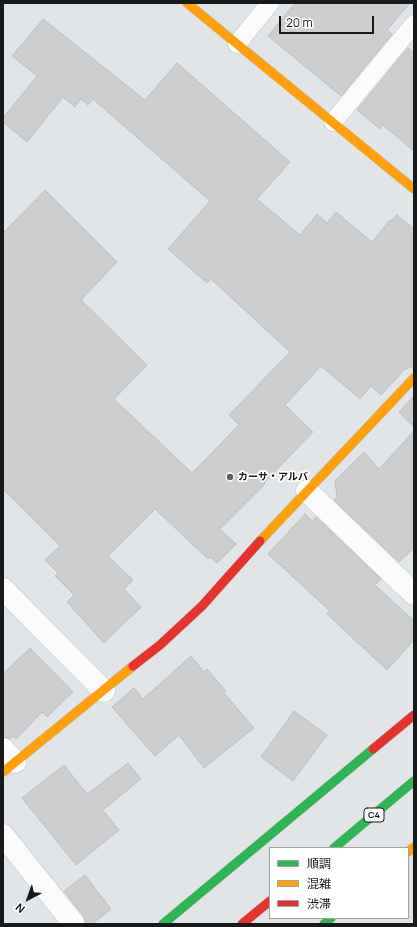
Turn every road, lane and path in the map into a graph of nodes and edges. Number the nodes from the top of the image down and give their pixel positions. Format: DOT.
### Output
graph roads {
  1 [pos="187,3"];
  2 [pos="270,3"];
  3 [pos="414,24"];
  4 [pos="237,44"];
  5 [pos="333,122"];
  6 [pos="414,189"];
  7 [pos="414,378"];
  8 [pos="307,491"];
  9 [pos="3,589"];
  10 [pos="414,594"];
  11 [pos="104,691"];
  12 [pos="414,715"];
  13 [pos="7,761"];
  14 [pos="414,781"];
  15 [pos="3,835"];
  16 [pos="335,847"];
  17 [pos="269,902"];
  18 [pos="74,924"];
  19 [pos="163,924"];
  20 [pos="242,924"];
  1 -- 4 [label="main road"];
  2 -- 4 [label="lane"];
  3 -- 5 [label="lane"];
  4 -- 5 [label="main road"];
  5 -- 6 [label="main road"];
  7 -- 8 [label="main road"];
  8 -- 10 [label="street"];
  8 -- 11 [label="main road"];
  9 -- 11 [label="street"];
  11 -- 13 [label="main road"];
  12 -- 19 [label="main road"];
  14 -- 16 [label="main road, C4"];
  15 -- 18 [label="street"];
  17 -- 20 [label="main road"];
}
